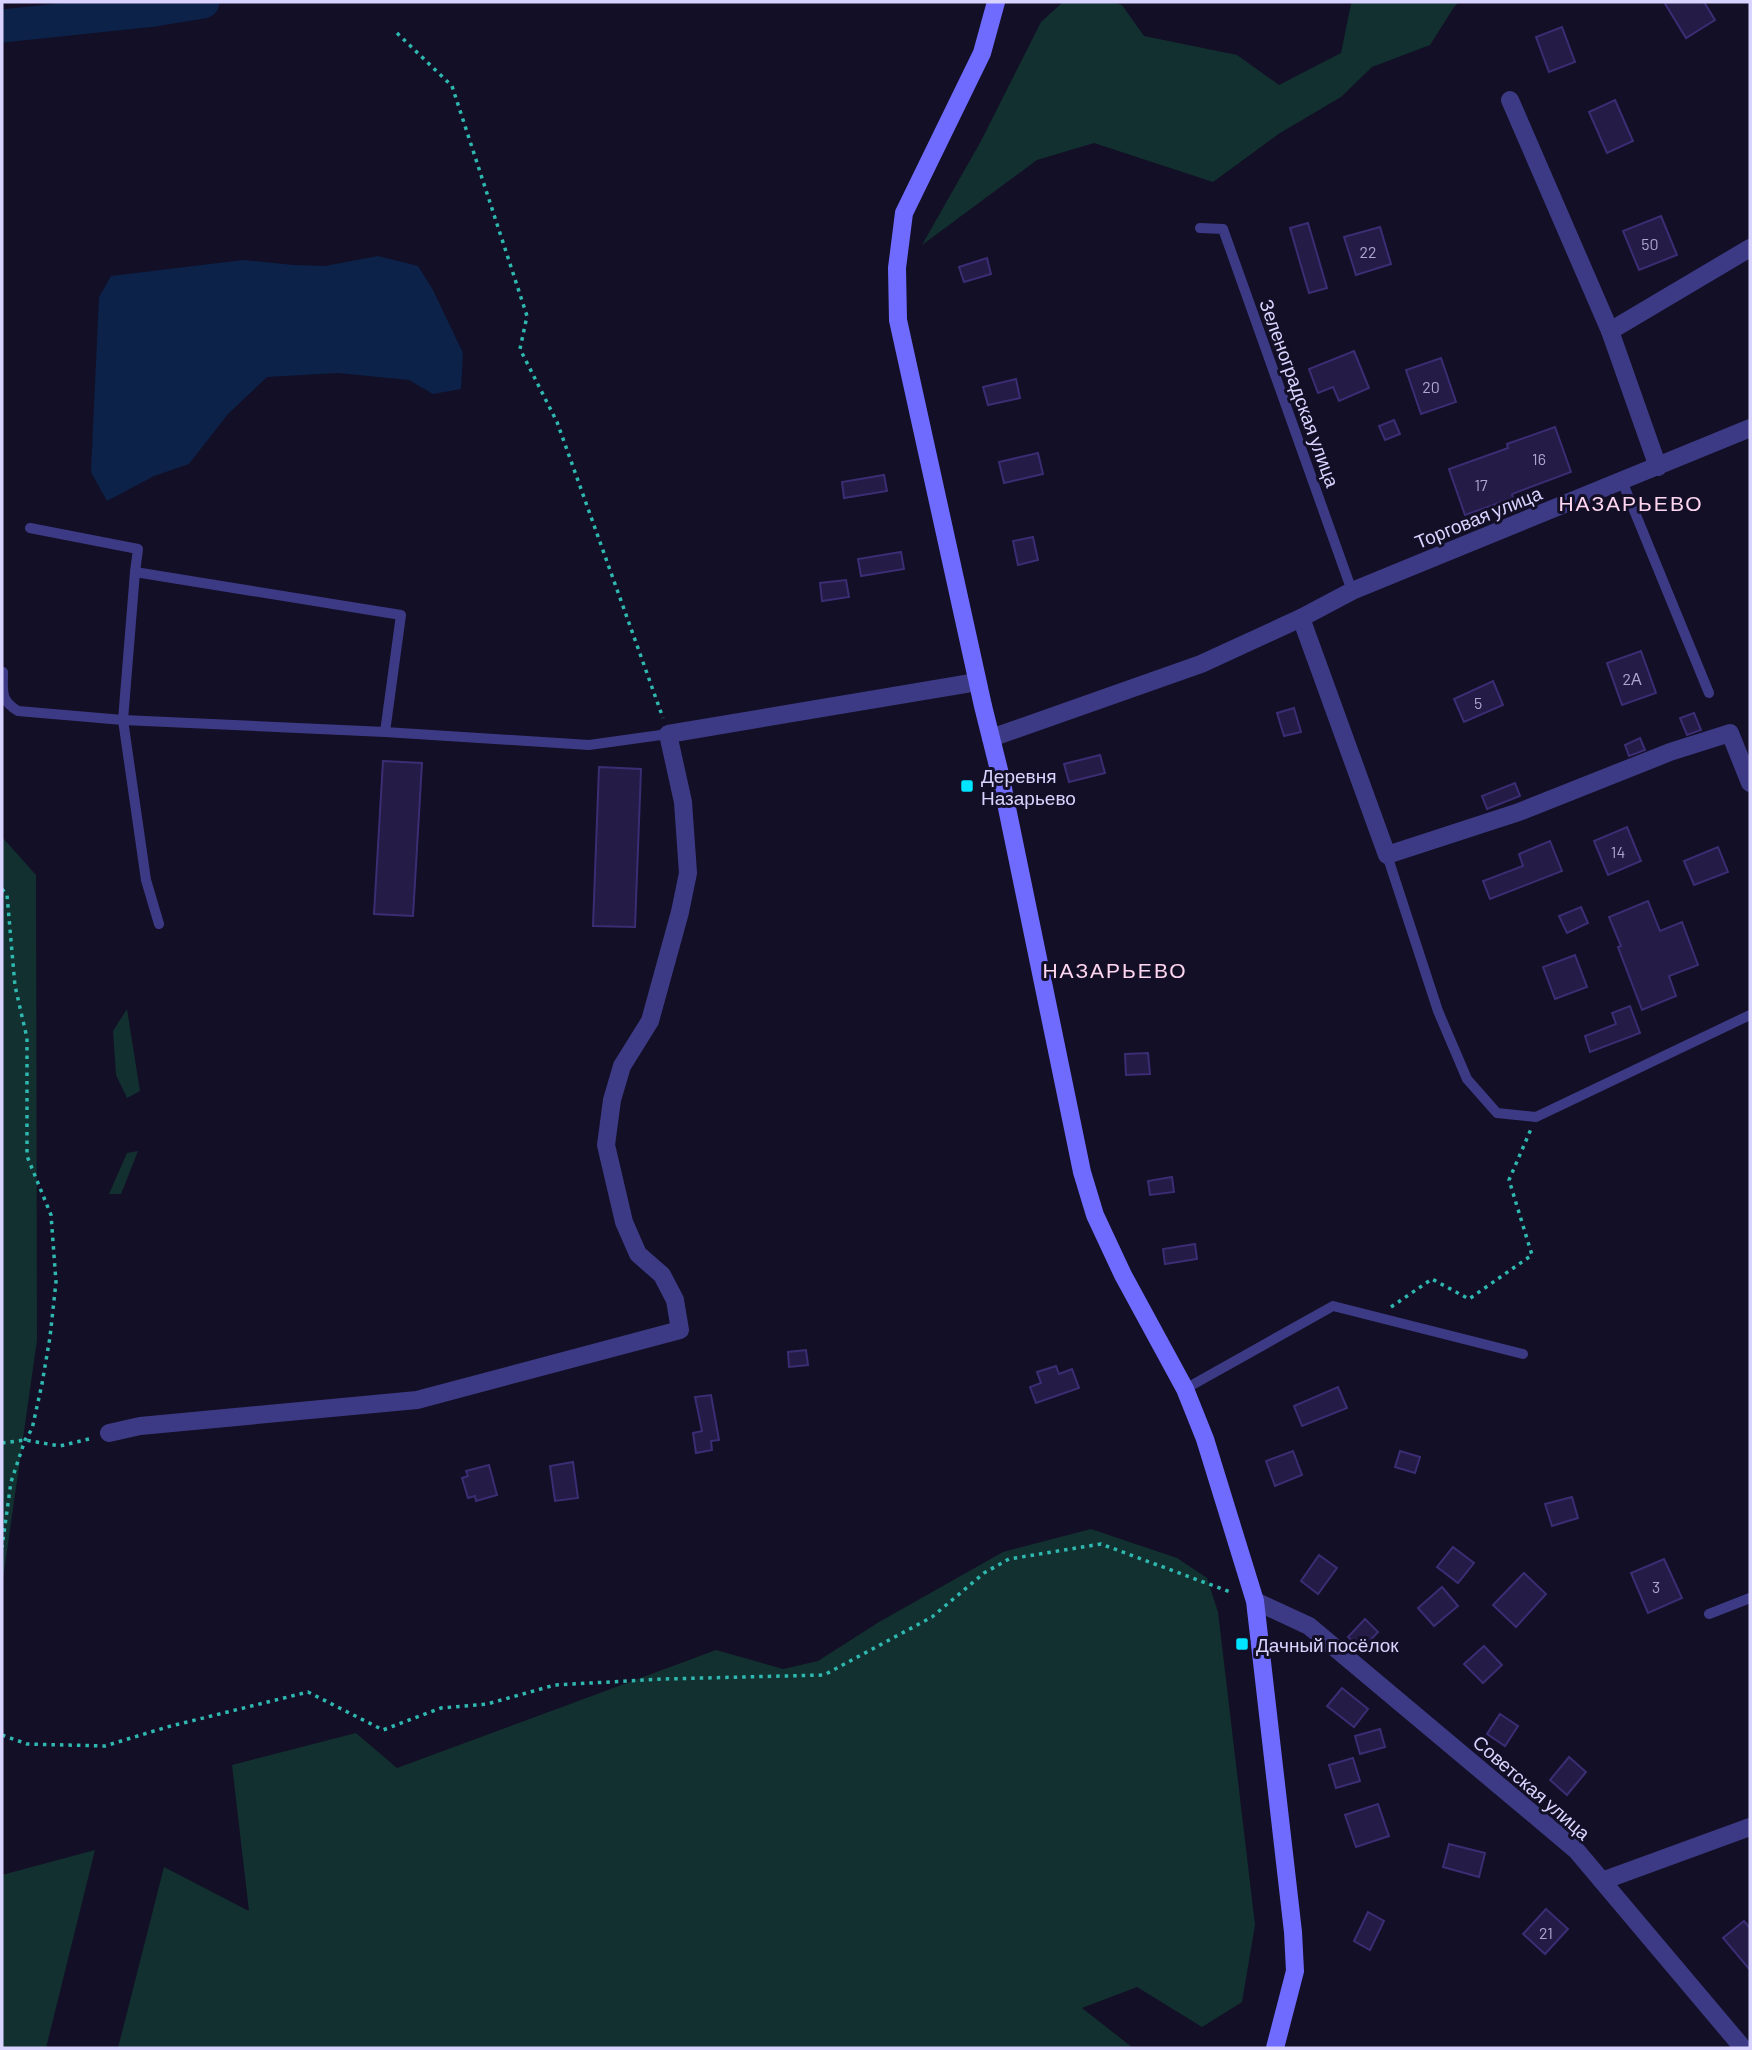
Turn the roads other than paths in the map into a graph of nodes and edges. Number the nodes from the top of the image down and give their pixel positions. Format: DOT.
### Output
graph roads {
  1 [pos="996,2"];
  2 [pos="1510,100"];
  3 [pos="1200,229"];
  4 [pos="1750,248"];
  5 [pos="1611,331"];
  6 [pos="1750,428"];
  7 [pos="1658,467"];
  8 [pos="1622,481"];
  9 [pos="30,528"];
  10 [pos="135,572"];
  11 [pos="1352,591"];
  12 [pos="1301,618"];
  13 [pos="3,672"];
  14 [pos="977,682"];
  15 [pos="1709,693"];
  16 [pos="123,720"];
  17 [pos="385,732"];
  18 [pos="668,734"];
  19 [pos="991,738"];
  20 [pos="1750,783"];
  21 [pos="1387,855"];
  22 [pos="159,925"];
  23 [pos="1750,1015"];
  24 [pos="1523,1354"];
  25 [pos="1185,1388"];
  26 [pos="109,1433"];
  27 [pos="1750,1598"];
  28 [pos="1255,1601"];
  29 [pos="1709,1614"];
  30 [pos="1750,1827"];
  31 [pos="1602,1881"];
  32 [pos="1275,2048"];
  33 [pos="1743,2048"];
  1 -- 14 [label="street"];
  2 -- 5 [label="street"];
  3 -- 11 [label="lane, Зеленоградская улица"];
  4 -- 5 [label="street"];
  5 -- 7 [label="street"];
  6 -- 7 [label="street, Торговая улица"];
  7 -- 8 [label="street, Торговая улица"];
  8 -- 11 [label="street, Торговая улица"];
  8 -- 15 [label="lane"];
  9 -- 10 [label="lane"];
  10 -- 16 [label="lane"];
  10 -- 17 [label="lane"];
  11 -- 12 [label="street, Торговая улица"];
  12 -- 19 [label="street, Торговая улица"];
  12 -- 21 [label="street"];
  13 -- 16 [label="lane"];
  14 -- 18 [label="street"];
  14 -- 19 [label="street"];
  16 -- 17 [label="lane"];
  16 -- 22 [label="lane"];
  17 -- 18 [label="lane"];
  18 -- 26 [label="street"];
  19 -- 25 [label="street"];
  20 -- 21 [label="street"];
  21 -- 23 [label="lane"];
  24 -- 25 [label="lane"];
  25 -- 28 [label="street"];
  27 -- 29 [label="lane"];
  28 -- 31 [label="street, Советская улица"];
  28 -- 32 [label="street"];
  30 -- 31 [label="street"];
  31 -- 33 [label="street, Советская улица"];
}
